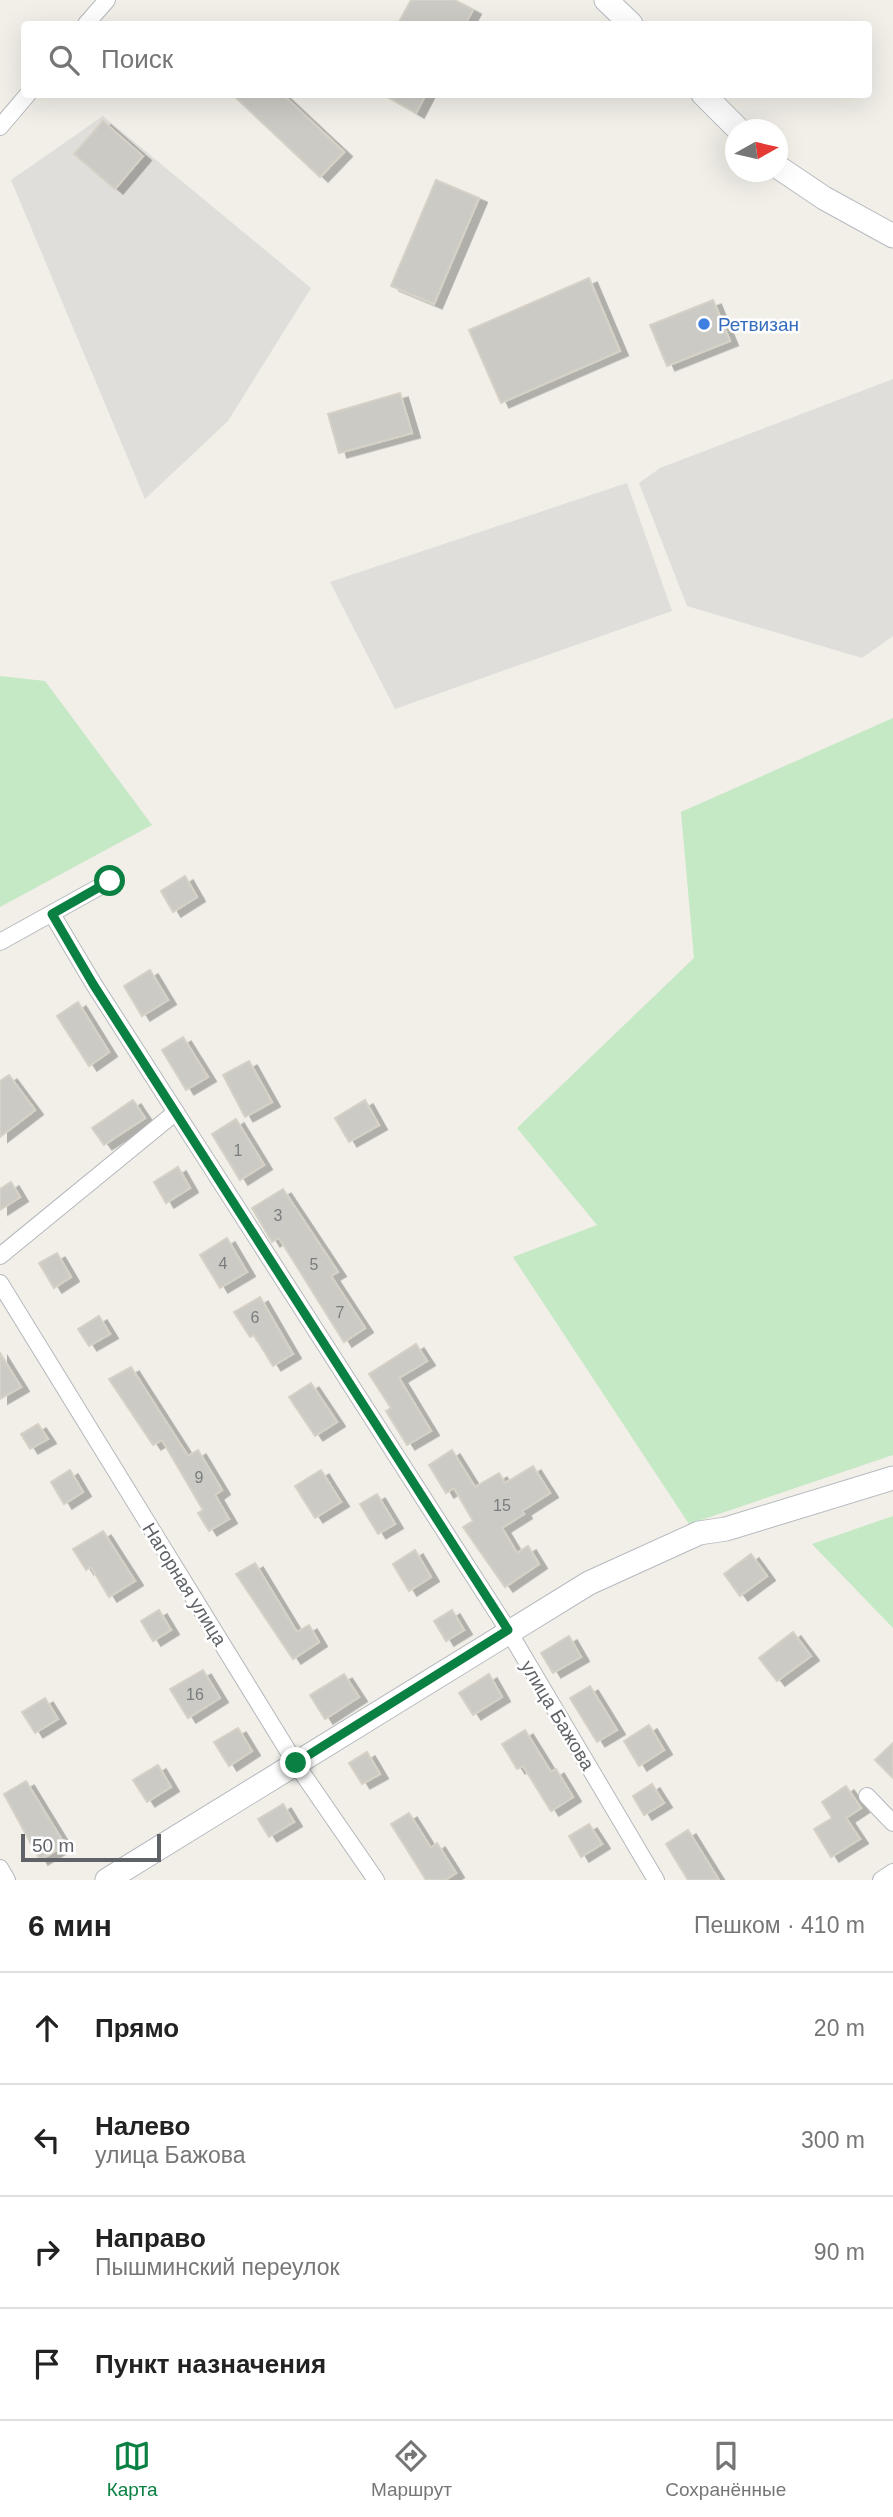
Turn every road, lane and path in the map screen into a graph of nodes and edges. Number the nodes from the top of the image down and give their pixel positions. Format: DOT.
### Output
graph roads {
  1 [pos="107,0"];
  2 [pos="606,0"];
  3 [pos="89,21"];
  4 [pos="628,21"];
  5 [pos="24,98"];
  6 [pos="707,98"];
  7 [pos="728,119"];
  8 [pos="0,127"];
  9 [pos="788,174"];
  10 [pos="893,236"];
  11 [pos="110,881"];
  12 [pos="52,914"];
  13 [pos="0,942"];
  14 [pos="176,1112"];
  15 [pos="0,1256"];
  16 [pos="0,1283"];
  17 [pos="893,1478"];
  18 [pos="508,1630"];
  19 [pos="296,1763"];
  20 [pos="867,1797"];
  21 [pos="893,1823"];
  22 [pos="0,1868"];
  23 [pos="893,1872"];
  24 [pos="7,1880"];
  25 [pos="107,1880"];
  26 [pos="376,1880"];
  27 [pos="656,1880"];
  28 [pos="881,1880"];
  1 -- 3 [label="street"];
  2 -- 4 [label="street"];
  5 -- 8 [label="street"];
  6 -- 7 [label="street"];
  9 -- 10 [label="street"];
  11 -- 12 [label="street"];
  12 -- 13 [label="street"];
  12 -- 14 [label="street, улица Бажова"];
  14 -- 15 [label="street"];
  14 -- 18 [label="street, улица Бажова"];
  16 -- 19 [label="street, Нагорная улица"];
  17 -- 18 [label="street"];
  18 -- 19 [label="street"];
  18 -- 27 [label="street, улица Бажова"];
  19 -- 25 [label="street"];
  19 -- 26 [label="street, Нагорная улица"];
  20 -- 21 [label="street"];
  22 -- 24 [label="street"];
  23 -- 28 [label="street"];
}
